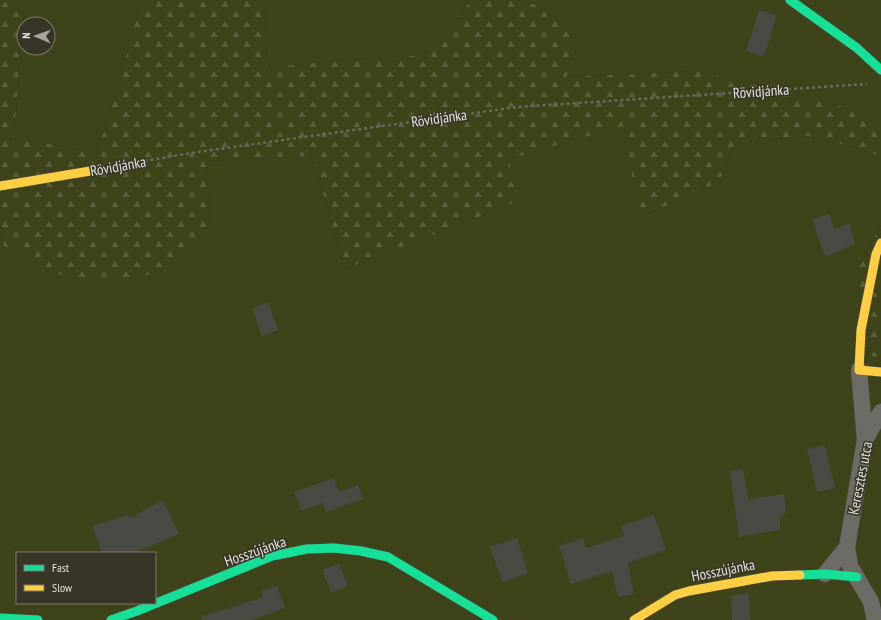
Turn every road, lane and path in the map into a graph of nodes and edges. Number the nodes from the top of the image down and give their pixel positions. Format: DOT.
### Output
graph roads {
  1 [pos="790,0"];
  2 [pos="881,70"];
  3 [pos="873,83"];
  4 [pos="96,170"];
  5 [pos="0,186"];
  6 [pos="881,243"];
  7 [pos="859,370"];
  8 [pos="881,372"];
  9 [pos="881,412"];
  10 [pos="865,440"];
  11 [pos="847,547"];
  12 [pos="825,574"];
  13 [pos="857,577"];
  14 [pos="155,604"];
  15 [pos="156,604"];
  16 [pos="0,618"];
  17 [pos="38,620"];
  18 [pos="111,620"];
  19 [pos="493,620"];
  20 [pos="634,620"];
  21 [pos="875,620"];
  1 -- 2 [label="street"];
  3 -- 4 [label="path, Rövidjánka"];
  4 -- 5 [label="street, Rövidjánka"];
  6 -- 7 [label="street"];
  7 -- 8 [label="street"];
  7 -- 10 [label="street"];
  9 -- 10 [label="street, Keresztes utca"];
  10 -- 11 [label="street, Keresztes utca"];
  11 -- 12 [label="street, Keresztes utca"];
  11 -- 13 [label="street, Keresztes utca"];
  12 -- 13 [label="street"];
  12 -- 20 [label="street, Hosszújánka"];
  13 -- 21 [label="street, Keresztes utca"];
  14 -- 18 [label="street, Hosszújánka"];
  15 -- 19 [label="street, Hosszújánka"];
  16 -- 17 [label="street"];
}
